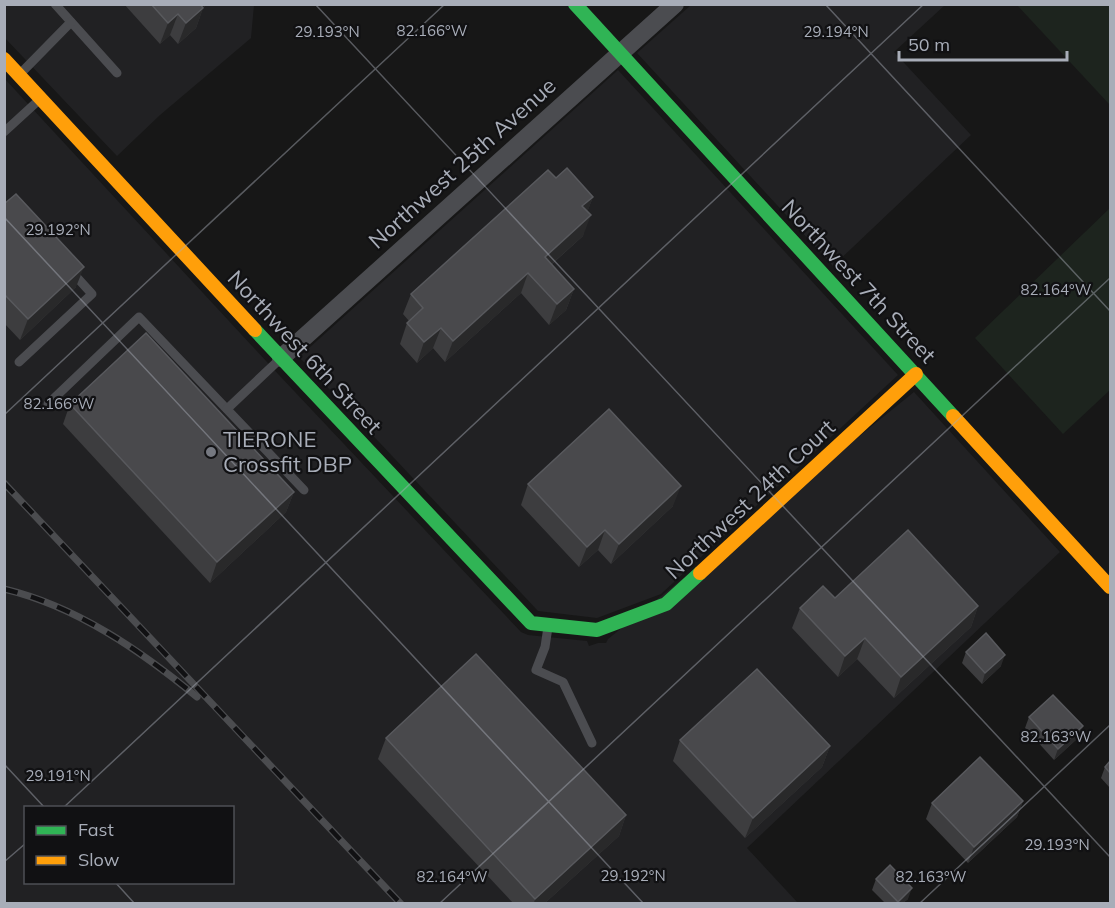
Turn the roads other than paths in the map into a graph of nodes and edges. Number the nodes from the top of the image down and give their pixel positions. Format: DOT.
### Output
graph roads {
  1 [pos="55,4"];
  2 [pos="575,4"];
  3 [pos="675,4"];
  4 [pos="71,22"];
  5 [pos="620,53"];
  6 [pos="4,59"];
  7 [pos="117,73"];
  8 [pos="19,74"];
  9 [pos="41,98"];
  10 [pos="4,132"];
  11 [pos="68,268"];
  12 [pos="281,358"];
  13 [pos="19,362"];
  14 [pos="916,374"];
  15 [pos="48,404"];
  16 [pos="227,409"];
  17 [pos="304,490"];
  18 [pos="1110,587"];
  19 [pos="548,625"];
  20 [pos="597,630"];
  21 [pos="592,743"];
  1 -- 4 [label="lane"];
  2 -- 5 [label="street, Northwest 7th Street"];
  3 -- 5 [label="street, Northwest 25th Avenue"];
  4 -- 7 [label="lane"];
  4 -- 8 [label="lane"];
  5 -- 12 [label="street, Northwest 25th Avenue"];
  5 -- 14 [label="street, Northwest 7th Street"];
  6 -- 8 [label="street, Northwest 6th Street"];
  8 -- 9 [label="street, Northwest 6th Street"];
  9 -- 10 [label="lane"];
  9 -- 12 [label="street, Northwest 6th Street"];
  11 -- 13 [label="lane"];
  12 -- 16 [label="lane"];
  12 -- 19 [label="street, Northwest 6th Street"];
  14 -- 18 [label="street, Northwest 7th Street"];
  14 -- 20 [label="street, Northwest 24th Court"];
  15 -- 16 [label="lane"];
  16 -- 17 [label="lane"];
  19 -- 20 [label="street, Northwest 6th Street"];
  19 -- 21 [label="lane"];
}
